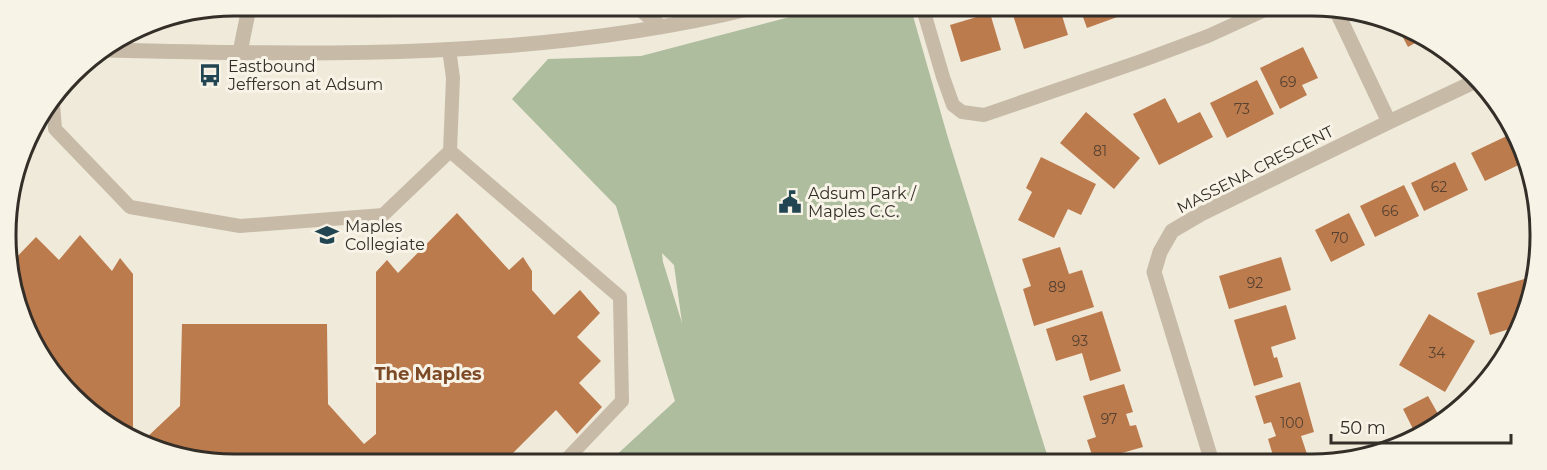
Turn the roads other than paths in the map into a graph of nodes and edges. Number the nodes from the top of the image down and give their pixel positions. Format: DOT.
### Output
graph roads {
  1 [pos="247,16"];
  2 [pos="648,16"];
  3 [pos="714,16"];
  4 [pos="925,16"];
  5 [pos="1252,16"];
  6 [pos="1340,18"];
  7 [pos="661,27"];
  8 [pos="449,49"];
  9 [pos="119,50"];
  10 [pos="240,52"];
  11 [pos="1470,84"];
  12 [pos="54,113"];
  13 [pos="1389,122"];
  14 [pos="450,151"];
  15 [pos="572,454"];
  16 [pos="1210,454"];
  1 -- 10 [label="street"];
  2 -- 7 [label="street"];
  3 -- 7 [label="street"];
  4 -- 5 [label="lane"];
  6 -- 13 [label="street"];
  7 -- 8 [label="street"];
  8 -- 10 [label="street"];
  8 -- 14 [label="lane"];
  9 -- 10 [label="street"];
  11 -- 13 [label="street, MASSENA CRESCENT"];
  12 -- 14 [label="lane"];
  13 -- 16 [label="street, MASSENA CRESCENT"];
  14 -- 15 [label="lane"];
}
